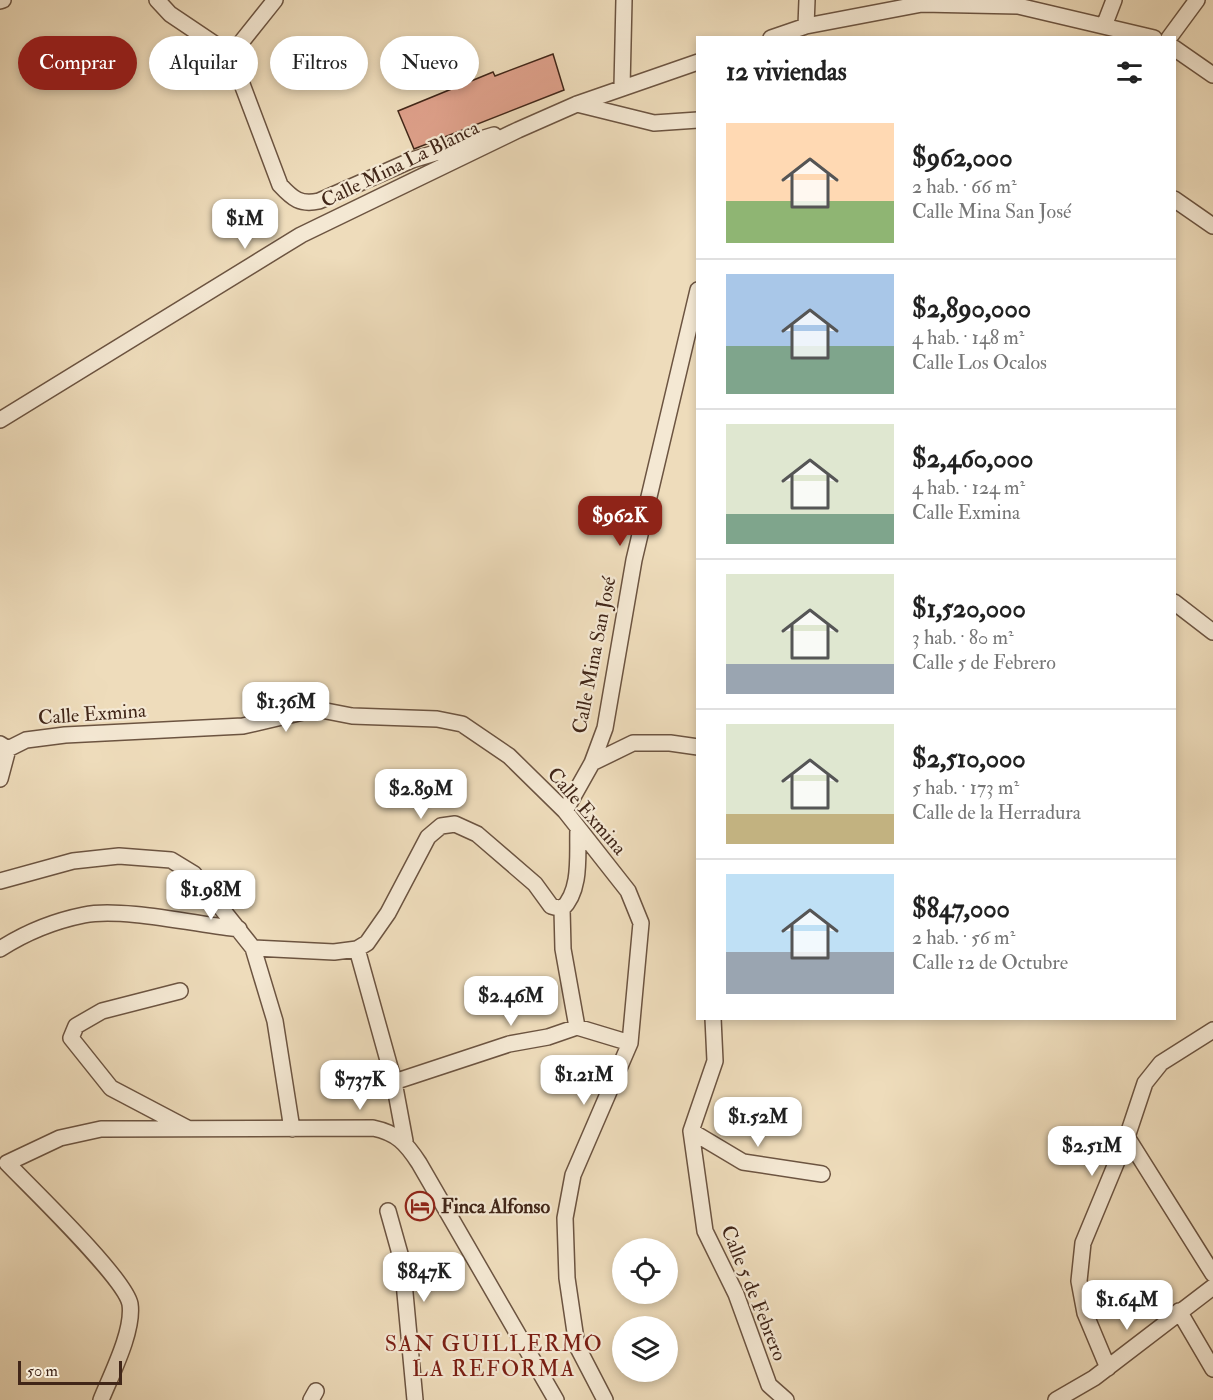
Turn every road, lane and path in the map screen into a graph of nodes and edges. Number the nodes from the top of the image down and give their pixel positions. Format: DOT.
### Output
graph roads {
  1 [pos="157,0"];
  2 [pos="275,0"];
  3 [pos="624,0"];
  4 [pos="807,0"];
  5 [pos="1114,0"];
  6 [pos="1197,0"];
  7 [pos="915,2"];
  8 [pos="1048,6"];
  9 [pos="806,26"];
  10 [pos="1104,26"];
  11 [pos="203,36"];
  12 [pos="246,36"];
  13 [pos="777,36"];
  14 [pos="1147,36"];
  15 [pos="1170,36"];
  16 [pos="1176,49"];
  17 [pos="696,63"];
  18 [pos="1213,75"];
  19 [pos="622,87"];
  20 [pos="244,90"];
  21 [pos="577,104"];
  22 [pos="696,120"];
  23 [pos="518,130"];
  24 [pos="1176,200"];
  25 [pos="1213,226"];
  26 [pos="696,298"];
  27 [pos="0,420"];
  28 [pos="1176,604"];
  29 [pos="1213,632"];
  30 [pos="4,746"];
  31 [pos="696,747"];
  32 [pos="592,763"];
  33 [pos="0,779"];
  34 [pos="565,811"];
  35 [pos="578,829"];
  36 [pos="0,881"];
  37 [pos="562,909"];
  38 [pos="239,929"];
  39 [pos="254,948"];
  40 [pos="357,949"];
  41 [pos="0,950"];
  42 [pos="180,991"];
  43 [pos="713,1020"];
  44 [pos="577,1027"];
  45 [pos="1211,1034"];
  46 [pos="630,1043"];
  47 [pos="394,1082"];
  48 [pos="292,1128"];
  49 [pos="190,1129"];
  50 [pos="691,1131"];
  51 [pos="1127,1137"];
  52 [pos="405,1141"];
  53 [pos="4,1168"];
  54 [pos="822,1174"];
  55 [pos="388,1211"];
  56 [pos="1213,1274"];
  57 [pos="1213,1287"];
  58 [pos="1179,1311"];
  59 [pos="1108,1368"];
  60 [pos="1213,1370"];
  61 [pos="554,1399"];
  62 [pos="101,1400"];
  63 [pos="415,1400"];
  64 [pos="605,1400"];
  65 [pos="786,1400"];
  66 [pos="1056,1400"];
  1 -- 11 [label="street"];
  2 -- 12 [label="street"];
  3 -- 19 [label="street"];
  4 -- 9 [label="street"];
  5 -- 10 [label="street"];
  6 -- 15 [label="street"];
  7 -- 8 [label="street"];
  7 -- 9 [label="street"];
  8 -- 10 [label="street"];
  9 -- 13 [label="street"];
  10 -- 14 [label="street"];
  16 -- 18 [label="street"];
  17 -- 19 [label="street, Calle Mina La Blanca"];
  19 -- 21 [label="street, Calle Mina La Blanca"];
  20 -- 23 [label="street"];
  21 -- 22 [label="street"];
  21 -- 23 [label="street, Calle Mina La Blanca"];
  23 -- 27 [label="street, Calle Mina La Blanca"];
  24 -- 25 [label="street"];
  26 -- 32 [label="street, Calle Mina San José"];
  28 -- 29 [label="street"];
  30 -- 33 [label="street"];
  30 -- 34 [label="street, Calle Exmina"];
  31 -- 32 [label="street"];
  32 -- 34 [label="street, Calle Mina San José"];
  34 -- 35 [label="street, Calle Exmina"];
  35 -- 37 [label="street"];
  35 -- 46 [label="street, Calle Exmina"];
  36 -- 38 [label="street"];
  37 -- 40 [label="street"];
  37 -- 44 [label="street"];
  38 -- 39 [label="street"];
  38 -- 41 [label="street"];
  39 -- 40 [label="street"];
  39 -- 48 [label="street"];
  40 -- 47 [label="street"];
  42 -- 49 [label="street"];
  43 -- 50 [label="street, Calle 5 de Febrero"];
  44 -- 46 [label="street"];
  44 -- 47 [label="street"];
  45 -- 51 [label="street"];
  46 -- 64 [label="street, Calle Exmina"];
  47 -- 52 [label="street"];
  48 -- 49 [label="street"];
  48 -- 52 [label="street"];
  49 -- 53 [label="street"];
  50 -- 54 [label="street"];
  50 -- 65 [label="street, Calle 5 de Febrero"];
  51 -- 56 [label="street"];
  51 -- 59 [label="street"];
  52 -- 61 [label="street"];
  53 -- 62 [label="street"];
  55 -- 63 [label="street"];
  57 -- 58 [label="street"];
  58 -- 59 [label="street"];
  58 -- 60 [label="street"];
  59 -- 66 [label="street"];
}
